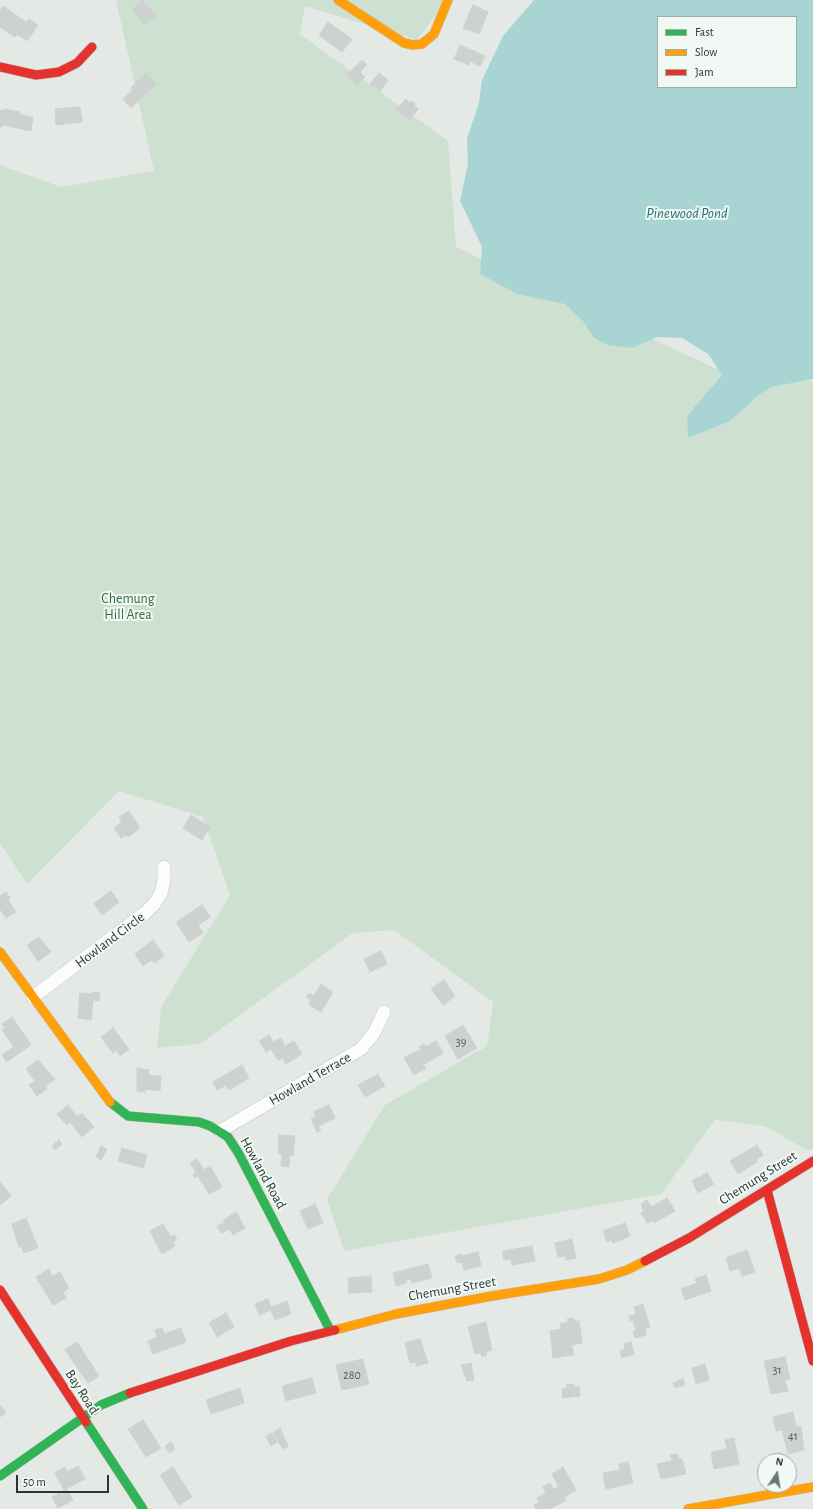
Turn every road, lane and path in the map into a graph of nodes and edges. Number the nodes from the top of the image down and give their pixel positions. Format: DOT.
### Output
graph roads {
  1 [pos="338,0"];
  2 [pos="448,0"];
  3 [pos="92,47"];
  4 [pos="0,67"];
  5 [pos="164,868"];
  6 [pos="0,952"];
  7 [pos="33,997"];
  8 [pos="384,1012"];
  9 [pos="220,1132"];
  10 [pos="813,1161"];
  11 [pos="768,1190"];
  12 [pos="0,1290"];
  13 [pos="330,1330"];
  14 [pos="813,1360"];
  15 [pos="82,1418"];
  16 [pos="0,1476"];
  17 [pos="813,1487"];
  18 [pos="143,1509"];
  19 [pos="688,1509"];
  1 -- 2 [label="street"];
  3 -- 4 [label="street"];
  5 -- 7 [label="street, Howland Circle"];
  6 -- 7 [label="street, Howland Road"];
  7 -- 9 [label="street, Howland Road"];
  8 -- 9 [label="street, Howland Terrace"];
  9 -- 13 [label="street, Howland Road"];
  10 -- 11 [label="street, Chemung Street"];
  11 -- 13 [label="street, Chemung Street"];
  11 -- 14 [label="street"];
  12 -- 15 [label="street, Bay Road"];
  13 -- 15 [label="street, Chemung Street"];
  15 -- 16 [label="street, Chemung Street"];
  15 -- 18 [label="street, Bay Road"];
  17 -- 19 [label="street"];
}
